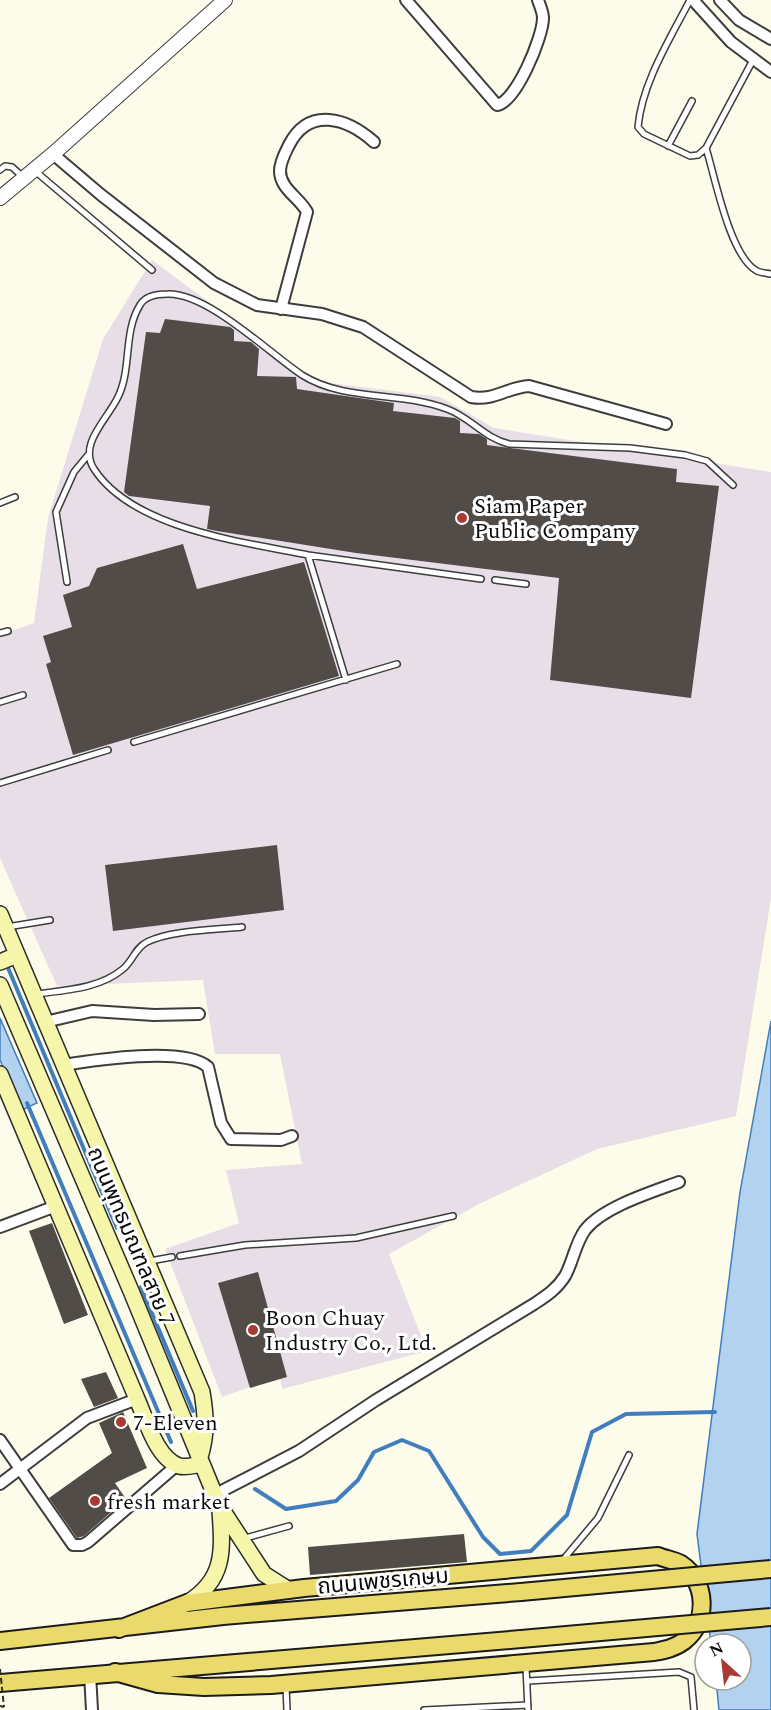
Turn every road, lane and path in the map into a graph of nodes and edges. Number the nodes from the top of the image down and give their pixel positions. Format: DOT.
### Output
graph roads {
  1 [pos="225,0"];
  2 [pos="406,0"];
  3 [pos="538,0"];
  4 [pos="692,0"];
  5 [pos="720,0"];
  6 [pos="771,39"];
  7 [pos="753,60"];
  8 [pos="771,72"];
  9 [pos="692,101"];
  10 [pos="374,142"];
  11 [pos="668,146"];
  12 [pos="706,148"];
  13 [pos="54,154"];
  14 [pos="0,170"];
  15 [pos="29,174"];
  16 [pos="0,198"];
  17 [pos="152,270"];
  18 [pos="771,274"];
  19 [pos="281,309"];
  20 [pos="666,424"];
  21 [pos="88,455"];
  22 [pos="733,485"];
  23 [pos="15,497"];
  24 [pos="0,503"];
  25 [pos="308,555"];
  26 [pos="481,579"];
  27 [pos="495,580"];
  28 [pos="67,582"];
  29 [pos="526,584"];
  30 [pos="8,631"];
  31 [pos="0,633"];
  32 [pos="397,664"];
  33 [pos="346,681"];
  34 [pos="23,695"];
  35 [pos="0,702"];
  36 [pos="134,742"];
  37 [pos="108,750"];
  38 [pos="0,783"];
  39 [pos="50,920"];
  40 [pos="3,921"];
  41 [pos="242,927"];
  42 [pos="17,955"];
  43 [pos="0,962"];
  44 [pos="0,985"];
  45 [pos="34,994"];
  46 [pos="199,1014"];
  47 [pos="45,1022"];
  48 [pos="63,1065"];
  49 [pos="2,1084"];
  50 [pos="292,1136"];
  51 [pos="679,1182"];
  52 [pos="56,1206"];
  53 [pos="453,1216"];
  54 [pos="0,1227"];
  55 [pos="146,1255"];
  56 [pos="180,1256"];
  57 [pos="172,1257"];
  58 [pos="118,1259"];
  59 [pos="136,1399"];
  60 [pos="0,1440"];
  61 [pos="629,1455"];
  62 [pos="201,1460"];
  63 [pos="177,1465"];
  64 [pos="21,1469"];
  65 [pos="0,1484"];
  66 [pos="217,1500"];
  67 [pos="289,1526"];
  68 [pos="240,1540"];
  69 [pos="559,1565"];
  70 [pos="771,1569"];
  71 [pos="297,1589"];
  72 [pos="407,1600"];
  73 [pos="187,1603"];
  74 [pos="771,1617"];
  75 [pos="119,1629"];
  76 [pos="0,1641"];
  77 [pos="399,1650"];
  78 [pos="526,1664"];
  79 [pos="0,1669"];
  80 [pos="115,1672"];
  81 [pos="90,1674"];
  82 [pos="528,1681"];
  83 [pos="0,1683"];
  84 [pos="292,1684"];
  85 [pos="2,1706"];
  86 [pos="528,1708"];
  87 [pos="92,1710"];
  88 [pos="287,1710"];
  89 [pos="424,1710"];
  90 [pos="694,1710"];
  1 -- 13 [label="street"];
  2 -- 3 [label="street"];
  4 -- 7 [label="street"];
  4 -- 11 [label="lane"];
  5 -- 6 [label="street"];
  7 -- 8 [label="street"];
  7 -- 12 [label="lane"];
  9 -- 11 [label="lane"];
  10 -- 19 [label="street"];
  11 -- 12 [label="lane"];
  12 -- 18 [label="lane"];
  13 -- 15 [label="street"];
  13 -- 19 [label="street"];
  14 -- 15 [label="lane"];
  15 -- 16 [label="street"];
  15 -- 17 [label="lane"];
  19 -- 20 [label="street"];
  21 -- 22 [label="lane"];
  21 -- 25 [label="lane"];
  21 -- 28 [label="lane"];
  23 -- 24 [label="lane"];
  25 -- 26 [label="lane"];
  25 -- 33 [label="lane"];
  27 -- 29 [label="lane"];
  30 -- 31 [label="lane"];
  32 -- 33 [label="lane"];
  33 -- 36 [label="lane"];
  34 -- 35 [label="lane"];
  37 -- 38 [label="lane"];
  39 -- 40 [label="lane"];
  40 -- 42 [label="main road"];
  41 -- 45 [label="lane"];
  42 -- 43 [label="main road"];
  42 -- 45 [label="main road"];
  44 -- 58 [label="main road, ถนนพุทธมณฑลสาย 7"];
  45 -- 47 [label="main road"];
  46 -- 47 [label="street"];
  47 -- 48 [label="main road"];
  48 -- 50 [label="street"];
  48 -- 55 [label="main road"];
  49 -- 52 [label="main road"];
  51 -- 66 [label="street"];
  52 -- 54 [label="street"];
  52 -- 59 [label="main road"];
  53 -- 56 [label="lane"];
  55 -- 57 [label="lane"];
  55 -- 58 [label="main road"];
  55 -- 62 [label="main road"];
  58 -- 62 [label="main road, ถนนพุทธมณฑลสาย 7"];
  59 -- 63 [label="main road"];
  59 -- 64 [label="street"];
  60 -- 64 [label="street"];
  61 -- 69 [label="lane"];
  62 -- 63 [label="main road"];
  62 -- 66 [label="main road, ถนนพุทธมณฑลสาย 7"];
  63 -- 64 [label="street"];
  64 -- 65 [label="street"];
  66 -- 68 [label="main road, ถนนพุทธมณฑลสาย 7"];
  66 -- 73 [label="main road, ถนนพุทธมณฑลสาย 7"];
  67 -- 68 [label="lane"];
  68 -- 71 [label="main road, ถนนพุทธมณฑลสาย 7"];
  69 -- 71 [label="main road"];
  69 -- 78 [label="main road"];
  70 -- 72 [label="main road, ถนนเพชรเกษม, bridge"];
  71 -- 72 [label="main road"];
  71 -- 73 [label="main road"];
  72 -- 75 [label="main road, ถนนเพชรเกษม"];
  73 -- 75 [label="main road"];
  74 -- 77 [label="main road, bridge"];
  75 -- 76 [label="main road, ถนนเพชรเกษม"];
  77 -- 80 [label="main road"];
  77 -- 84 [label="main road"];
  78 -- 82 [label="lane"];
  78 -- 84 [label="main road"];
  79 -- 85 [label="path, bridge"];
  80 -- 81 [label="main road"];
  80 -- 84 [label="main road"];
  81 -- 83 [label="main road"];
  81 -- 87 [label="street"];
  82 -- 86 [label="lane"];
  82 -- 90 [label="lane"];
  84 -- 88 [label="lane"];
  86 -- 89 [label="lane"];
}
